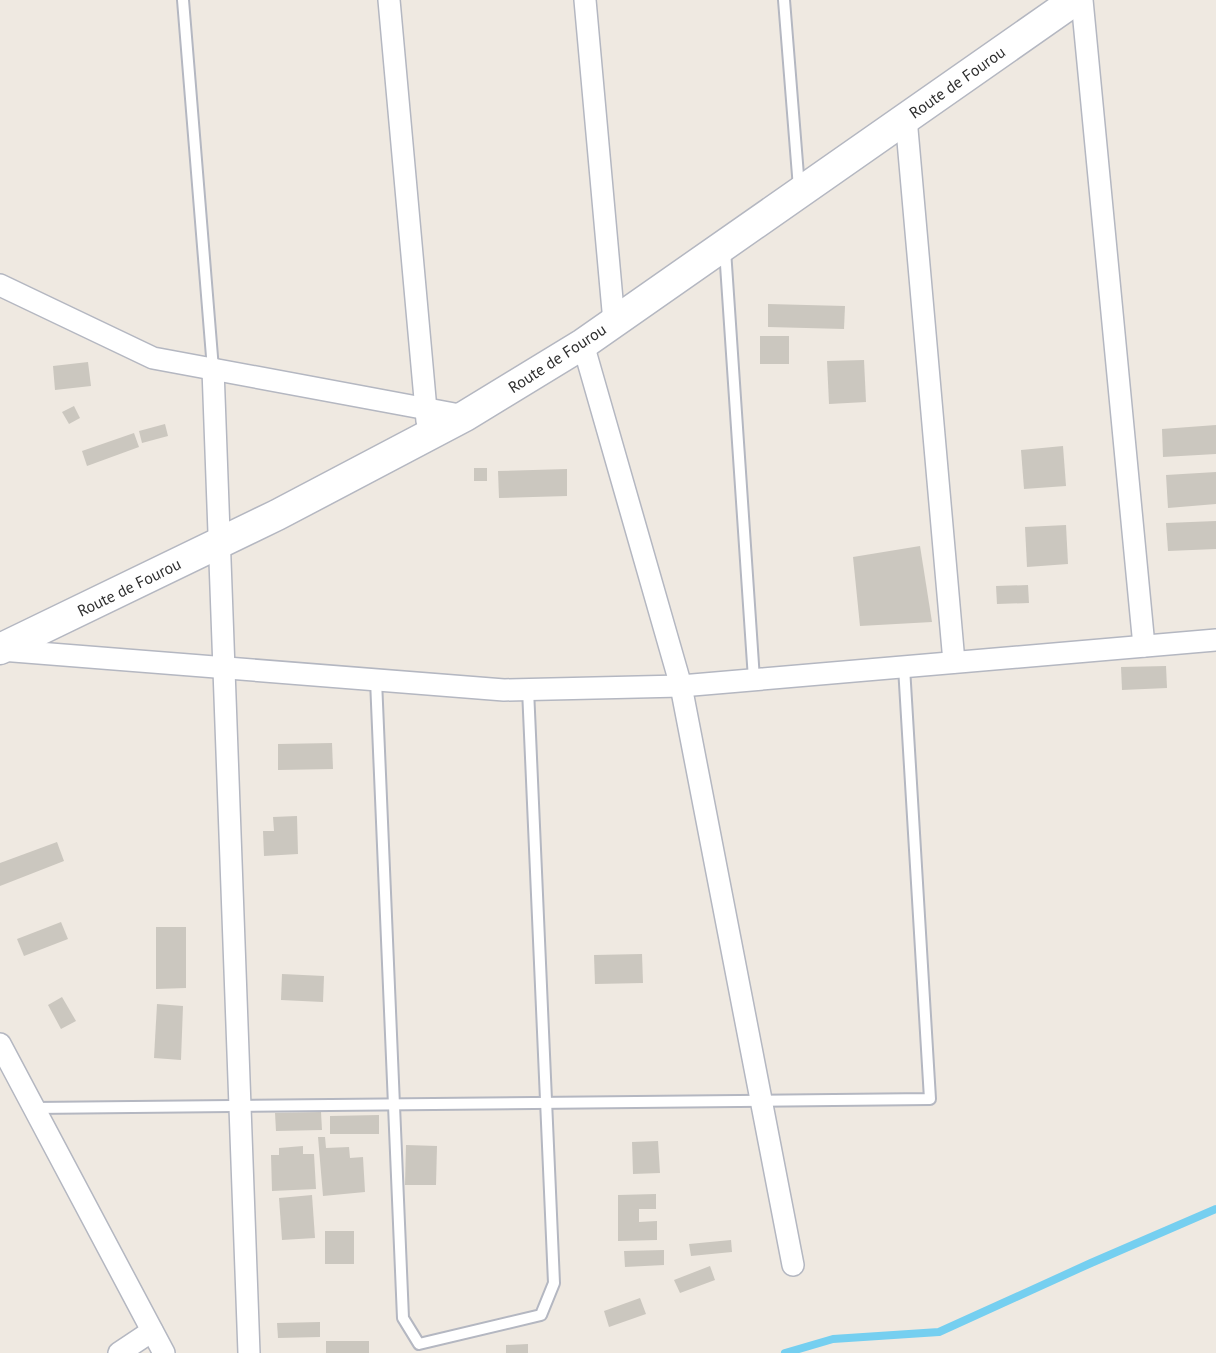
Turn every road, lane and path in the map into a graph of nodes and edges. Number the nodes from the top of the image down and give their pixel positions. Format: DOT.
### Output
graph roads {
  1 [pos="183,0"];
  2 [pos="389,0"];
  3 [pos="585,0"];
  4 [pos="784,0"];
  5 [pos="1075,0"];
  6 [pos="1082,0"];
  7 [pos="906,118"];
  8 [pos="799,192"];
  9 [pos="725,244"];
  10 [pos="0,285"];
  11 [pos="614,322"];
  12 [pos="583,344"];
  13 [pos="213,369"];
  14 [pos="427,422"];
  15 [pos="220,543"];
  16 [pos="1216,640"];
  17 [pos="1144,646"];
  18 [pos="0,650"];
  19 [pos="954,662"];
  20 [pos="904,667"];
  21 [pos="224,668"];
  22 [pos="376,680"];
  23 [pos="754,680"];
  24 [pos="681,686"];
  25 [pos="528,689"];
  26 [pos="0,1044"];
  27 [pos="6,1068"];
  28 [pos="761,1100"];
  29 [pos="546,1103"];
  30 [pos="394,1104"];
  31 [pos="240,1106"];
  32 [pos="34,1108"];
  33 [pos="794,1265"];
  34 [pos="152,1331"];
  35 [pos="119,1353"];
  36 [pos="164,1353"];
  37 [pos="249,1353"];
  1 -- 13 [label="lane"];
  2 -- 14 [label="street"];
  3 -- 11 [label="street"];
  4 -- 8 [label="lane"];
  5 -- 7 [label="main road, Route de Fourou"];
  6 -- 17 [label="street"];
  7 -- 8 [label="main road, Route de Fourou"];
  7 -- 19 [label="street"];
  8 -- 9 [label="main road, Route de Fourou"];
  9 -- 11 [label="main road, Route de Fourou"];
  9 -- 23 [label="lane"];
  10 -- 13 [label="street"];
  11 -- 12 [label="main road, Route de Fourou"];
  12 -- 14 [label="main road, Route de Fourou"];
  12 -- 24 [label="street"];
  13 -- 14 [label="street"];
  13 -- 15 [label="street"];
  14 -- 15 [label="main road, Route de Fourou"];
  15 -- 18 [label="main road, Route de Fourou"];
  15 -- 21 [label="street"];
  16 -- 17 [label="street"];
  17 -- 19 [label="street"];
  18 -- 21 [label="street"];
  19 -- 20 [label="street"];
  20 -- 23 [label="street"];
  20 -- 28 [label="lane"];
  21 -- 22 [label="street"];
  21 -- 31 [label="street"];
  22 -- 25 [label="street"];
  22 -- 30 [label="lane"];
  23 -- 24 [label="street"];
  24 -- 25 [label="street"];
  24 -- 28 [label="street"];
  25 -- 29 [label="lane"];
  26 -- 27 [label="street"];
  27 -- 32 [label="street"];
  28 -- 29 [label="lane"];
  28 -- 33 [label="street"];
  29 -- 30 [label="lane"];
  29 -- 30 [label="lane"];
  30 -- 31 [label="lane"];
  31 -- 32 [label="lane"];
  31 -- 37 [label="street"];
  32 -- 34 [label="street"];
  34 -- 35 [label="street"];
  34 -- 36 [label="street"];
}
